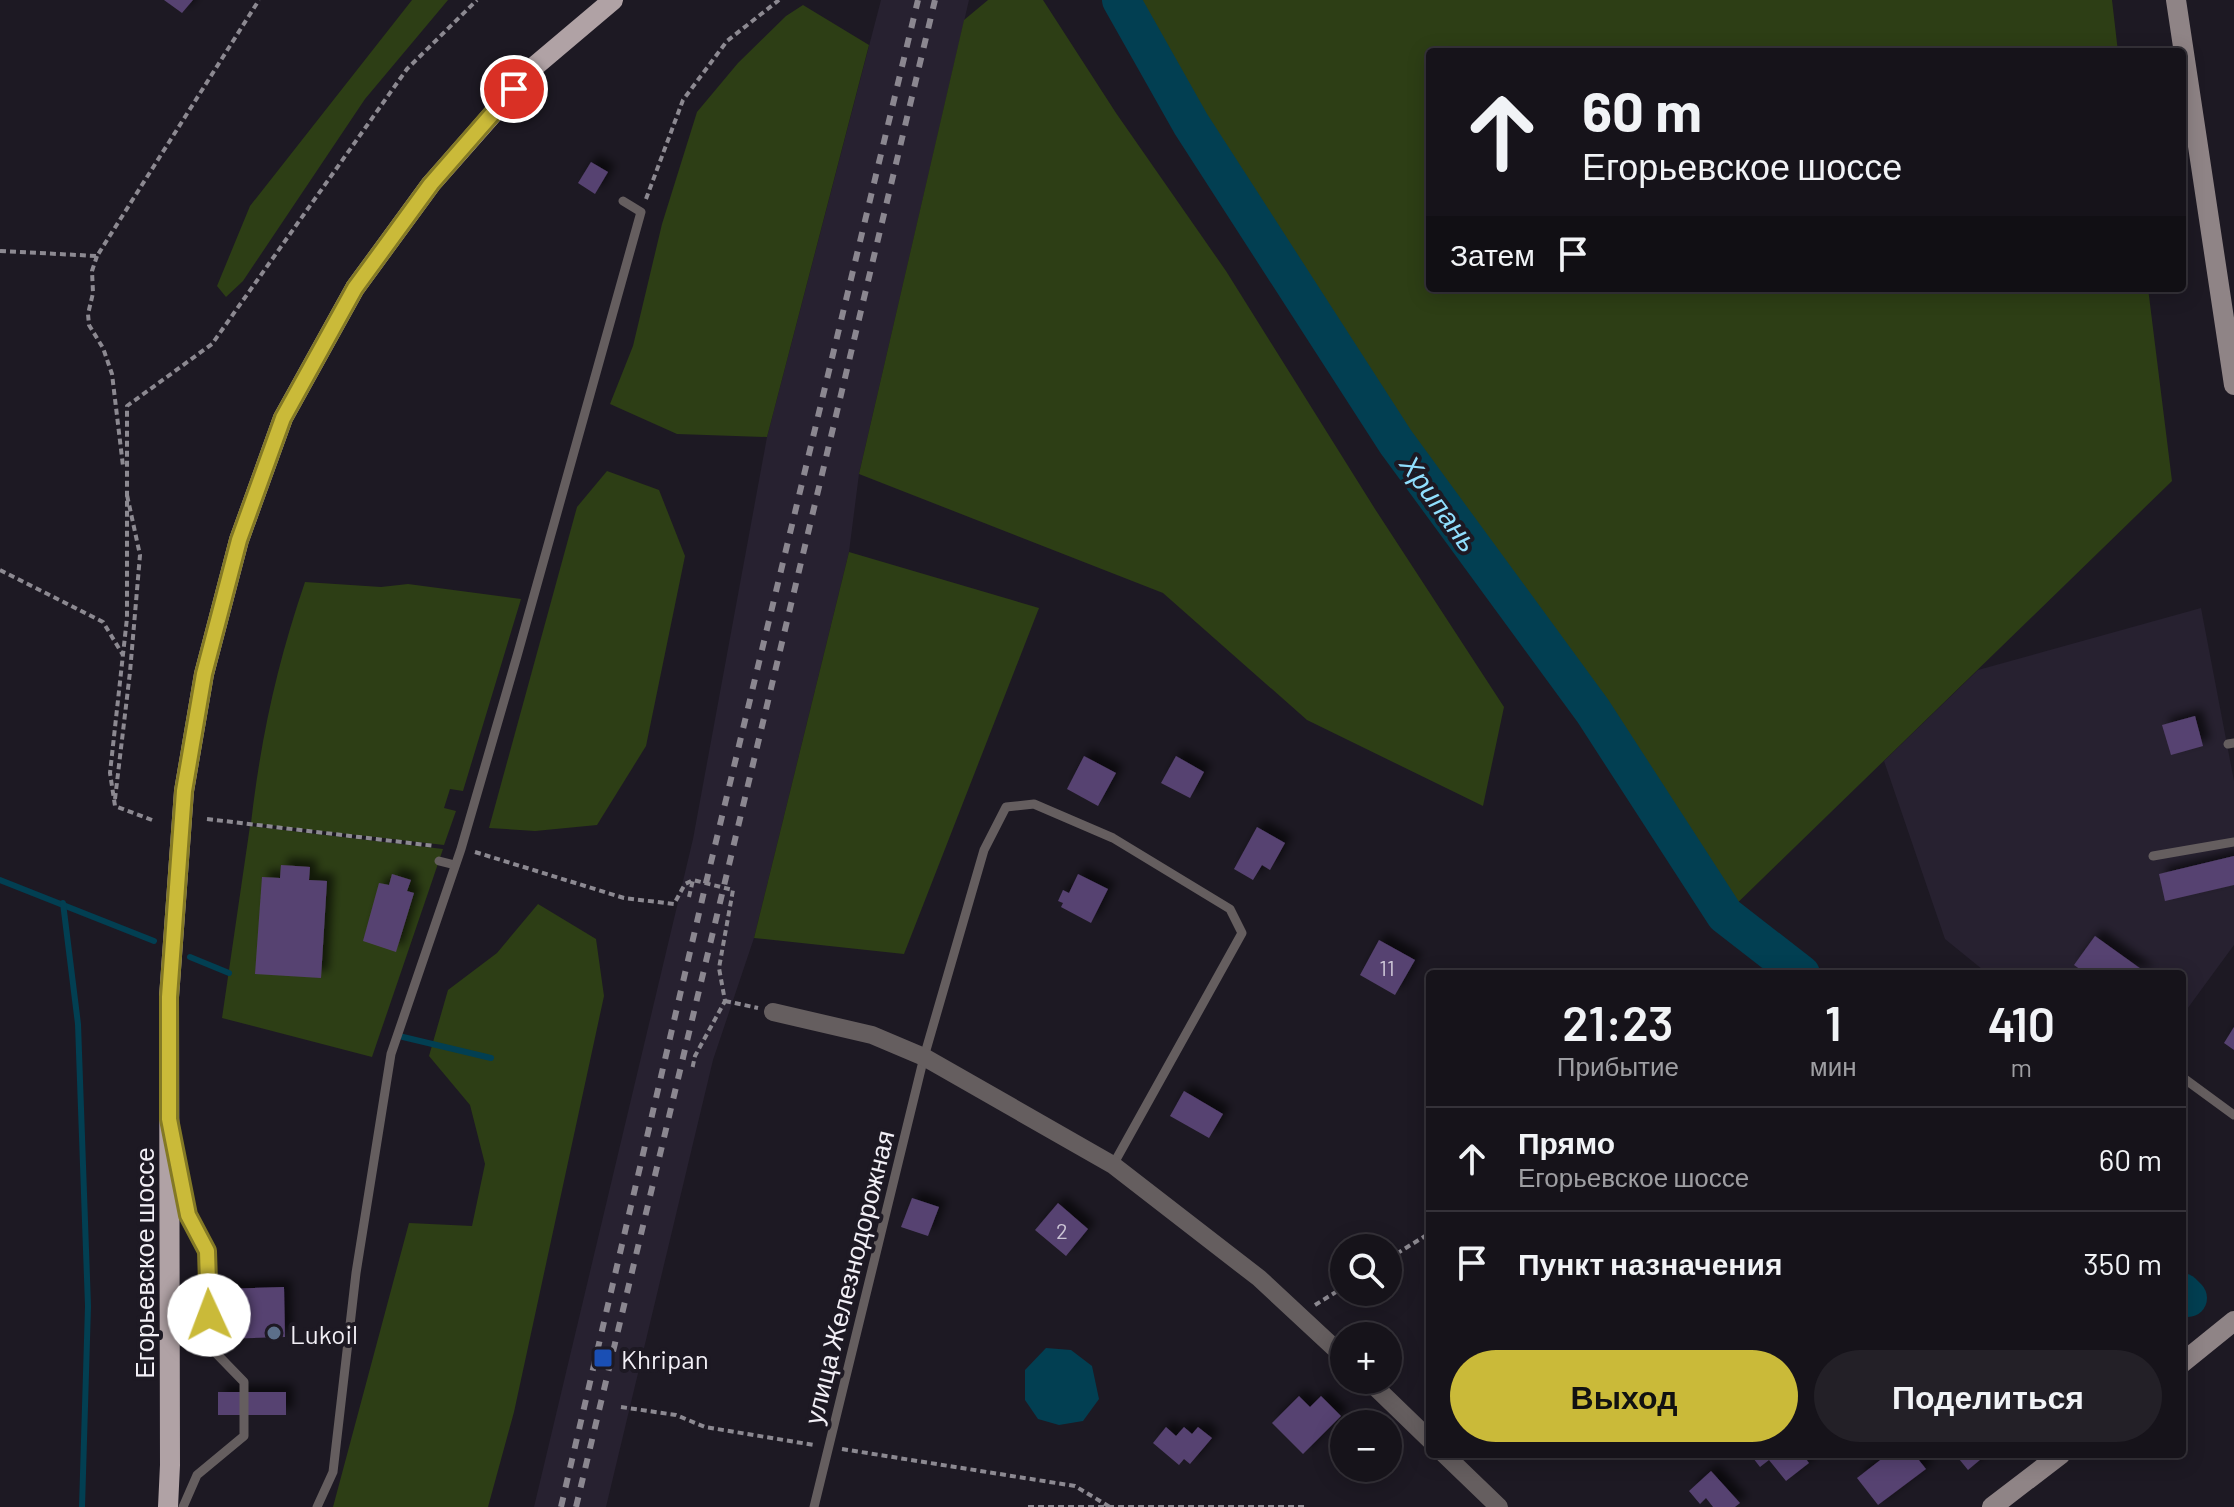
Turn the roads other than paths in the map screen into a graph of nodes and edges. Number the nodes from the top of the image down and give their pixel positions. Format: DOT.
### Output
graph roads {
  1 [pos="613,0"];
  2 [pos="2176,0"];
  3 [pos="2183,48"];
  4 [pos="2186,66"];
  5 [pos="623,201"];
  6 [pos="2234,385"];
  7 [pos="2234,842"];
  8 [pos="2153,856"];
  9 [pos="439,861"];
  10 [pos="455,865"];
  11 [pos="773,1012"];
  12 [pos="924,1057"];
  13 [pos="2186,1080"];
  14 [pos="2234,1115"];
  15 [pos="169,1119"];
  16 [pos="1113,1165"];
  17 [pos="2234,1321"];
  18 [pos="1330,1343"];
  19 [pos="2186,1360"];
  20 [pos="1382,1394"];
  21 [pos="1426,1436"];
  22 [pos="1448,1458"];
  23 [pos="2049,1458"];
  24 [pos="168,1507"];
  25 [pos="183,1507"];
  26 [pos="317,1507"];
  27 [pos="814,1507"];
  28 [pos="1499,1507"];
  29 [pos="1992,1507"];
  1 -- 15 [label="main road, Егорьевское шоссе"];
  2 -- 3 [label="main road"];
  4 -- 6 [label="main road"];
  5 -- 10 [label="lane"];
  7 -- 8 [label="lane"];
  9 -- 10 [label="lane"];
  10 -- 26 [label="lane"];
  11 -- 12 [label="street"];
  12 -- 16 [label="street"];
  12 -- 16 [label="lane, улица Железнодорожная"];
  12 -- 27 [label="lane, улица Железнодорожная"];
  13 -- 14 [label="lane"];
  15 -- 24 [label="main road, Егорьевское шоссе"];
  15 -- 25 [label="lane"];
  16 -- 18 [label="street"];
  17 -- 19 [label="main road"];
  20 -- 21 [label="street"];
  22 -- 28 [label="street"];
  23 -- 29 [label="main road"];
}
